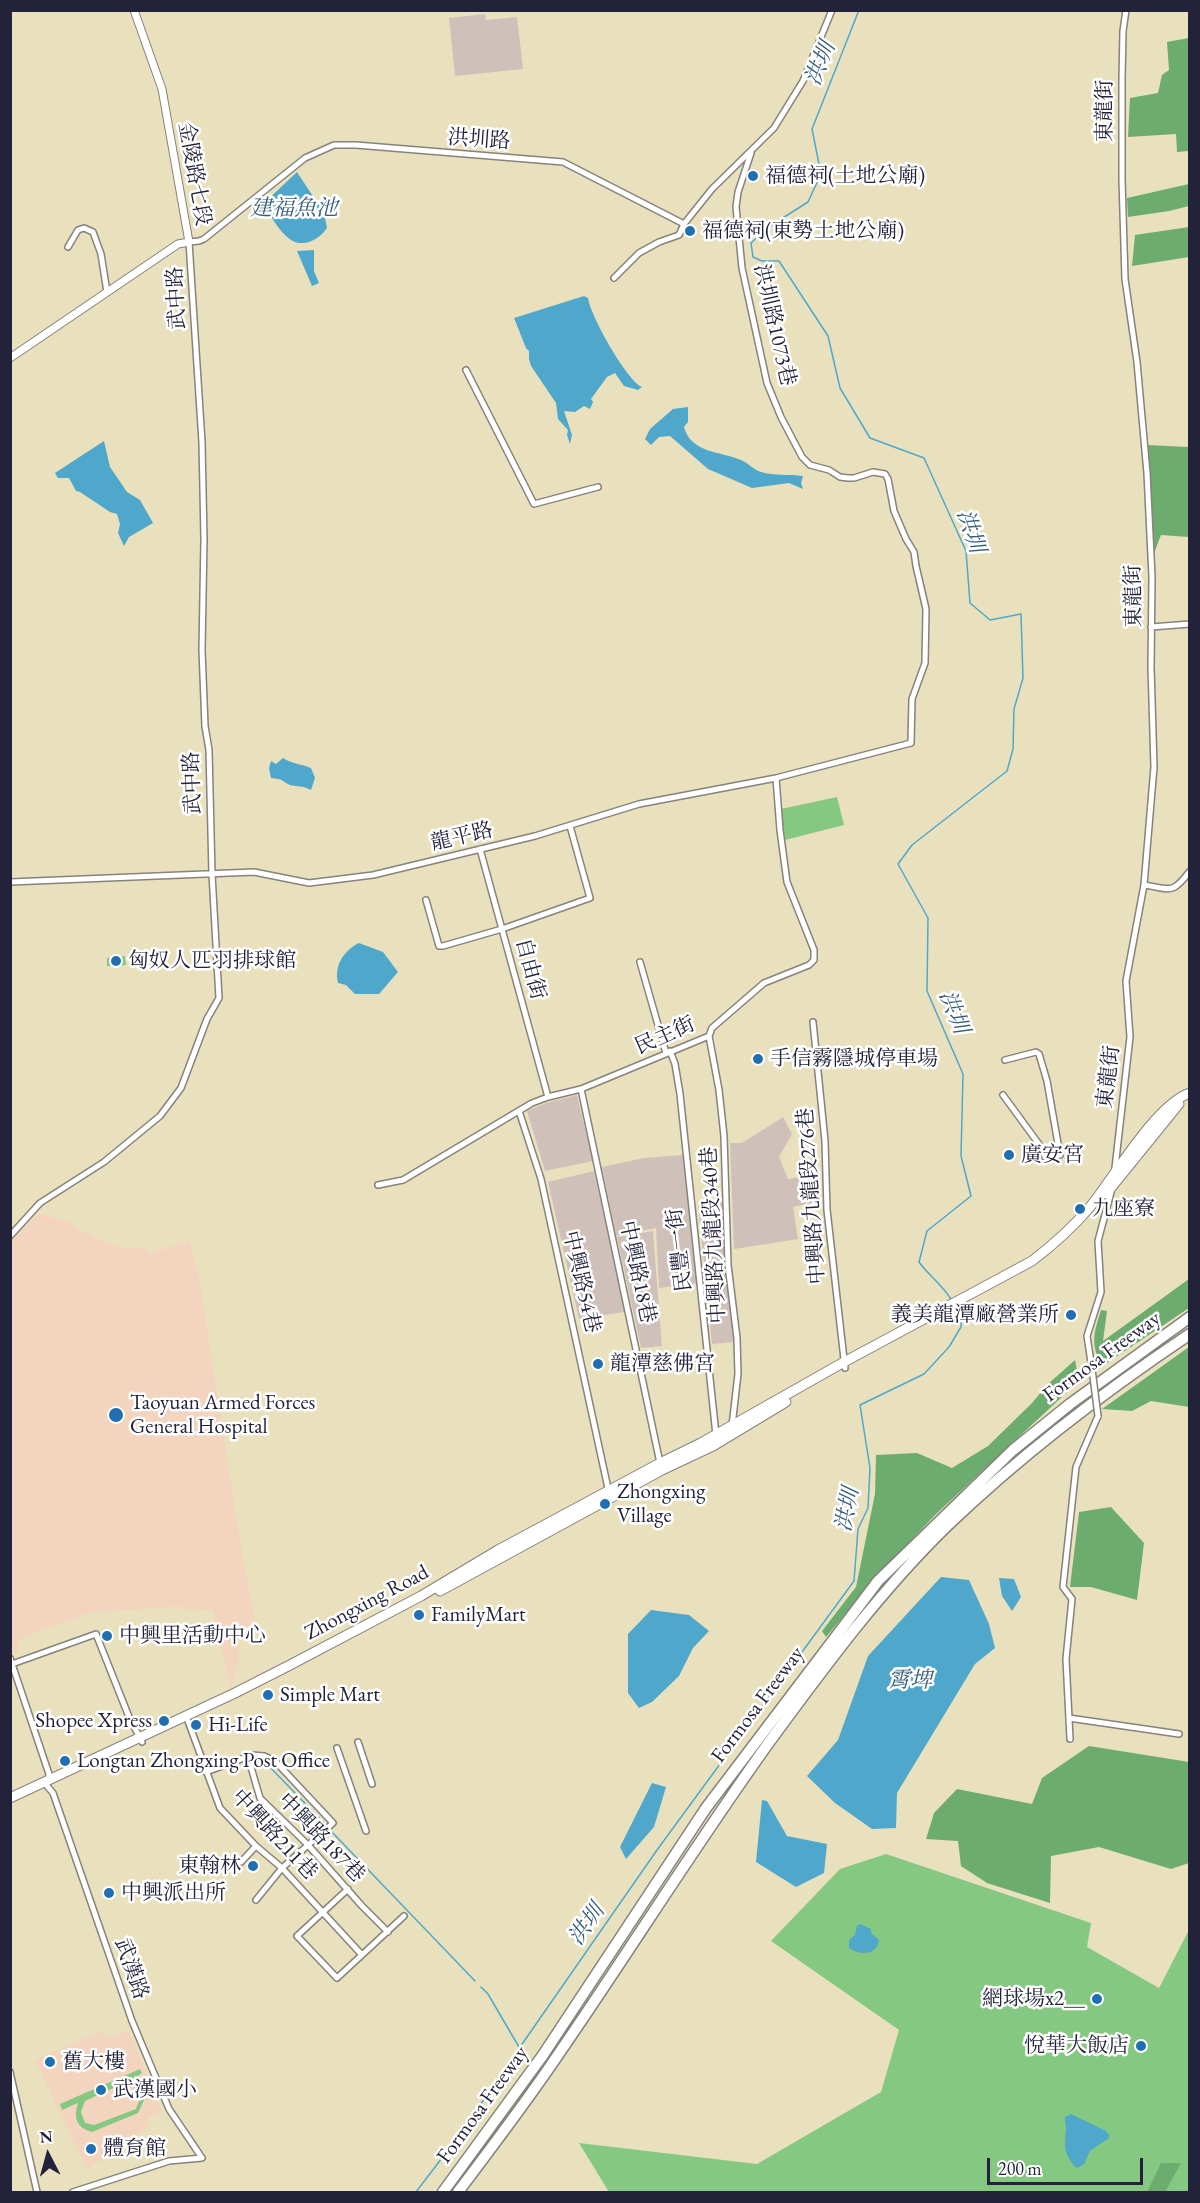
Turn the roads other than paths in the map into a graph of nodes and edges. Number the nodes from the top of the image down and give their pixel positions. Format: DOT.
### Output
graph roads {
  1 [pos="134,10"];
  2 [pos="832,10"];
  3 [pos="1126,10"];
  4 [pos="752,151"];
  5 [pos="684,224"];
  6 [pos="189,242"];
  7 [pos="68,247"];
  8 [pos="614,278"];
  9 [pos="107,292"];
  10 [pos="10,358"];
  11 [pos="466,370"];
  12 [pos="598,487"];
  13 [pos="1190,624"];
  14 [pos="1151,627"];
  15 [pos="911,743"];
  16 [pos="776,778"];
  17 [pos="570,826"];
  18 [pos="480,849"];
  19 [pos="1190,871"];
  20 [pos="212,874"];
  21 [pos="10,882"];
  22 [pos="1144,885"];
  23 [pos="426,900"];
  24 [pos="502,929"];
  25 [pos="640,962"];
  26 [pos="813,1022"];
  27 [pos="709,1036"];
  28 [pos="668,1052"];
  29 [pos="1005,1060"];
  30 [pos="580,1089"];
  31 [pos="1190,1093"];
  32 [pos="1003,1095"];
  33 [pos="548,1097"];
  34 [pos="1190,1100"];
  35 [pos="519,1111"];
  36 [pos="1113,1180"];
  37 [pos="378,1185"];
  38 [pos="10,1236"];
  39 [pos="1190,1317"];
  40 [pos="1190,1334"];
  41 [pos="844,1365"];
  42 [pos="733,1429"];
  43 [pos="716,1435"];
  44 [pos="713,1446"];
  45 [pos="660,1463"];
  46 [pos="609,1495"];
  47 [pos="11,1661"];
  48 [pos="1069,1718"];
  49 [pos="188,1720"];
  50 [pos="1179,1734"];
  51 [pos="1070,1739"];
  52 [pos="140,1740"];
  53 [pos="358,1742"];
  54 [pos="337,1748"];
  55 [pos="248,1757"];
  56 [pos="206,1772"];
  57 [pos="48,1783"];
  58 [pos="372,1784"];
  59 [pos="10,1798"];
  60 [pos="10,1804"];
  61 [pos="366,1831"];
  62 [pos="308,1845"];
  63 [pos="256,1846"];
  64 [pos="241,1862"];
  65 [pos="282,1868"];
  66 [pos="348,1889"];
  67 [pos="256,1900"];
  68 [pos="323,1912"];
  69 [pos="404,1916"];
  70 [pos="388,1932"];
  71 [pos="362,1955"];
  72 [pos="10,2072"];
  73 [pos="37,2193"];
  74 [pos="73,2193"];
  75 [pos="443,2193"];
  76 [pos="458,2193"];
  1 -- 6 [label="street, 金陵路七段"];
  2 -- 4 [label="street"];
  3 -- 14 [label="street, 東龍街"];
  4 -- 5 [label="street"];
  4 -- 15 [label="street, 洪圳路1073巷"];
  5 -- 6 [label="street, 洪圳路"];
  5 -- 8 [label="street"];
  6 -- 9 [label="street, 金陵路七段"];
  6 -- 20 [label="street, 武中路"];
  7 -- 9 [label="street"];
  9 -- 10 [label="street, 金陵路七段"];
  11 -- 12 [label="street"];
  13 -- 14 [label="street"];
  14 -- 22 [label="street, 東龍街"];
  15 -- 16 [label="street, 龍平路"];
  16 -- 17 [label="street, 龍平路"];
  16 -- 27 [label="street, 民主街"];
  17 -- 18 [label="street, 龍平路"];
  17 -- 24 [label="street"];
  18 -- 20 [label="street, 龍平路"];
  18 -- 24 [label="street, 自由街"];
  19 -- 22 [label="street"];
  20 -- 21 [label="street, 龍平路"];
  20 -- 38 [label="street, 武中路"];
  22 -- 36 [label="street, 東龍街"];
  23 -- 24 [label="street"];
  24 -- 33 [label="street, 自由街"];
  25 -- 28 [label="street, 民豐一街"];
  26 -- 41 [label="street, 中興路九龍段276巷"];
  27 -- 28 [label="street, 民主街"];
  27 -- 42 [label="street, 中興路九龍段340巷"];
  28 -- 30 [label="street, 民主街"];
  28 -- 43 [label="street, 民豐一街"];
  29 -- 32 [label="street"];
  30 -- 33 [label="street, 民主街"];
  30 -- 45 [label="street, 中興路18巷"];
  31 -- 36 [label="main road"];
  33 -- 35 [label="street, 民主街"];
  34 -- 36 [label="main road"];
  35 -- 37 [label="street, 民主街"];
  35 -- 46 [label="street, 中興路54巷"];
  36 -- 41 [label="main road"];
  36 -- 48 [label="street, 東龍街, bridge"];
  39 -- 75 [label="highway, Formosa Freeway"];
  40 -- 76 [label="highway, Formosa Freeway"];
  41 -- 42 [label="main road"];
  42 -- 43 [label="main road, Zhongxing Road"];
  42 -- 44 [label="main road, Zhongxing Road"];
  43 -- 44 [label="street, 民豐一街"];
  43 -- 45 [label="main road, Zhongxing Road"];
  44 -- 46 [label="main road, Zhongxing Road"];
  45 -- 46 [label="main road, Zhongxing Road"];
  46 -- 49 [label="main road, Zhongxing Road"];
  46 -- 52 [label="main road, Zhongxing Road"];
  47 -- 52 [label="street"];
  47 -- 57 [label="street, 武漢路"];
  48 -- 50 [label="street"];
  48 -- 51 [label="street"];
  49 -- 52 [label="main road, Zhongxing Road"];
  49 -- 56 [label="street, 中興路211巷"];
  52 -- 57 [label="main road, Zhongxing Road"];
  53 -- 58 [label="street"];
  54 -- 61 [label="street"];
  55 -- 56 [label="street"];
  55 -- 62 [label="street, 中興路187巷"];
  55 -- 62 [label="street"];
  56 -- 63 [label="street, 中興路211巷"];
  57 -- 59 [label="main road, Zhongxing Road"];
  57 -- 60 [label="main road, Zhongxing Road"];
  57 -- 74 [label="street, 武漢路"];
  62 -- 65 [label="street"];
  62 -- 66 [label="street, 中興路187巷"];
  63 -- 64 [label="street"];
  63 -- 65 [label="street, 中興路211巷"];
  65 -- 67 [label="street"];
  65 -- 68 [label="street, 中興路211巷"];
  66 -- 68 [label="street"];
  66 -- 70 [label="street, 中興路187巷"];
  68 -- 71 [label="street, 中興路211巷"];
  68 -- 71 [label="street"];
  69 -- 70 [label="street"];
  70 -- 71 [label="street"];
  72 -- 73 [label="street"];
}
